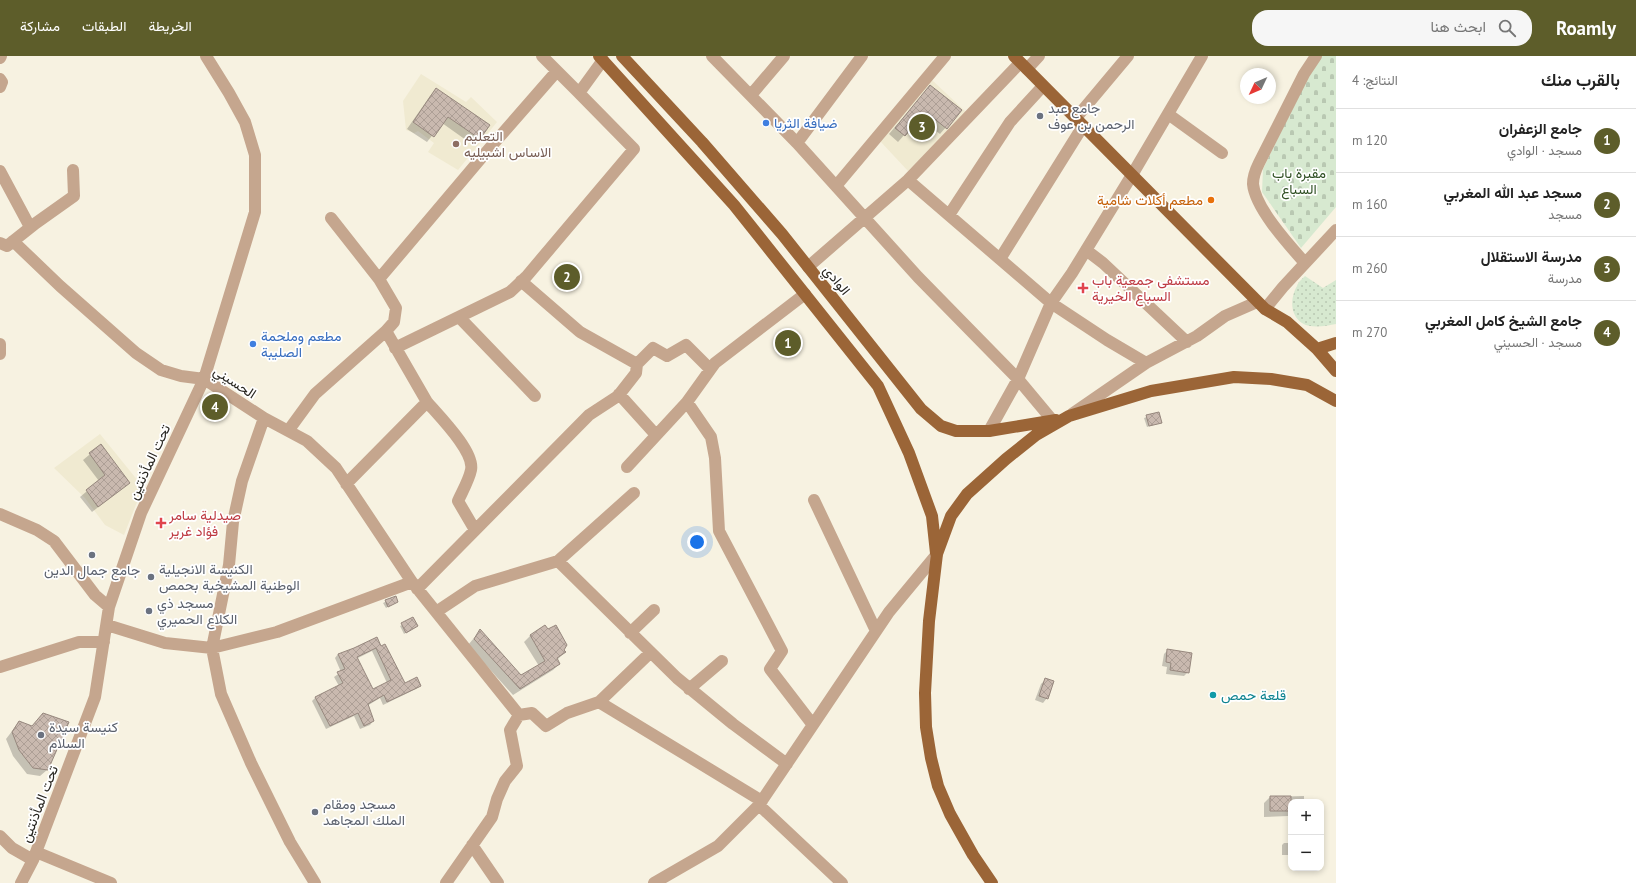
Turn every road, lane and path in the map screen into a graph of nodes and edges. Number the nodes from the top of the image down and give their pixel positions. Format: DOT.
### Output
graph roads {
  1 [pos="206,56"];
  2 [pos="542,56"];
  3 [pos="622,56"];
  4 [pos="712,56"];
  5 [pos="784,56"];
  6 [pos="862,56"];
  7 [pos="945,56"];
  8 [pos="1038,56"];
  9 [pos="1128,56"];
  10 [pos="1202,56"];
  11 [pos="1316,56"];
  12 [pos="601,58"];
  13 [pos="1020,63"];
  14 [pos="557,71"];
  15 [pos="0,79"];
  16 [pos="1043,86"];
  17 [pos="0,87"];
  18 [pos="579,93"];
  19 [pos="751,96"];
  20 [pos="1168,114"];
  21 [pos="1079,122"];
  22 [pos="796,142"];
  23 [pos="1222,153"];
  24 [pos="73,170"];
  25 [pos="0,171"];
  26 [pos="1132,175"];
  27 [pos="908,180"];
  28 [pos="836,186"];
  29 [pos="949,215"];
  30 [pos="331,218"];
  31 [pos="865,219"];
  32 [pos="30,227"];
  33 [pos="1336,230"];
  34 [pos="13,240"];
  35 [pos="0,243"];
  36 [pos="1086,250"];
  37 [pos="1000,259"];
  38 [pos="1305,263"];
  39 [pos="808,267"];
  40 [pos="379,280"];
  41 [pos="522,281"];
  42 [pos="805,294"];
  43 [pos="1051,303"];
  44 [pos="1261,305"];
  45 [pos="459,317"];
  46 [pos="386,332"];
  47 [pos="1187,342"];
  48 [pos="1336,342"];
  49 [pos="0,344"];
  50 [pos="395,348"];
  51 [pos="1317,349"];
  52 [pos="0,354"];
  53 [pos="1146,362"];
  54 [pos="637,364"];
  55 [pos="710,369"];
  56 [pos="1336,371"];
  57 [pos="204,379"];
  58 [pos="1018,379"];
  59 [pos="619,394"];
  60 [pos="535,396"];
  61 [pos="1336,401"];
  62 [pos="427,402"];
  63 [pos="688,402"];
  64 [pos="1069,416"];
  65 [pos="264,418"];
  66 [pos="1053,421"];
  67 [pos="288,431"];
  68 [pos="989,431"];
  69 [pos="656,435"];
  70 [pos="627,467"];
  71 [pos="346,484"];
  72 [pos="634,493"];
  73 [pos="814,500"];
  74 [pos="0,514"];
  75 [pos="475,530"];
  76 [pos="937,554"];
  77 [pos="558,561"];
  78 [pos="415,586"];
  79 [pos="109,607"];
  80 [pos="654,610"];
  81 [pos="436,612"];
  82 [pos="107,625"];
  83 [pos="876,631"];
  84 [pos="630,632"];
  85 [pos="104,642"];
  86 [pos="212,648"];
  87 [pos="650,653"];
  88 [pos="722,661"];
  89 [pos="0,667"];
  90 [pos="689,688"];
  91 [pos="599,702"];
  92 [pos="519,715"];
  93 [pos="813,725"];
  94 [pos="787,764"];
  95 [pos="761,803"];
  96 [pos="0,836"];
  97 [pos="472,845"];
  98 [pos="35,856"];
  99 [pos="21,883"];
  100 [pos="111,883"];
  101 [pos="315,883"];
  102 [pos="446,883"];
  103 [pos="498,883"];
  104 [pos="654,883"];
  105 [pos="842,883"];
  106 [pos="992,883"];
  1 -- 57 [label="street, تحت المأذنتين"];
  2 -- 14 [label="street"];
  3 -- 39 [label="main road, الوادي"];
  4 -- 19 [label="street"];
  5 -- 19 [label="street"];
  6 -- 22 [label="street"];
  7 -- 28 [label="street"];
  8 -- 13 [label="street"];
  9 -- 21 [label="street"];
  10 -- 20 [label="street"];
  11 -- 38 [label="street"];
  12 -- 18 [label="street"];
  12 -- 42 [label="main road"];
  13 -- 16 [label="main road"];
  13 -- 27 [label="street"];
  14 -- 18 [label="street"];
  14 -- 40 [label="street"];
  15 -- 17 [label="street"];
  16 -- 21 [label="main road"];
  16 -- 29 [label="street"];
  18 -- 41 [label="street"];
  19 -- 22 [label="street"];
  20 -- 23 [label="street"];
  20 -- 26 [label="street"];
  21 -- 26 [label="main road"];
  21 -- 37 [label="street"];
  22 -- 28 [label="street"];
  24 -- 32 [label="street"];
  25 -- 32 [label="street"];
  26 -- 36 [label="street"];
  26 -- 44 [label="main road"];
  27 -- 29 [label="street"];
  27 -- 31 [label="street"];
  28 -- 31 [label="street"];
  29 -- 37 [label="street"];
  30 -- 40 [label="street"];
  31 -- 39 [label="street"];
  31 -- 58 [label="street"];
  32 -- 34 [label="street"];
  33 -- 38 [label="street"];
  34 -- 35 [label="street"];
  34 -- 57 [label="street, الحسيني"];
  36 -- 43 [label="street"];
  36 -- 47 [label="street"];
  37 -- 43 [label="street"];
  38 -- 44 [label="street"];
  39 -- 68 [label="main road, الوادي"];
  40 -- 46 [label="street"];
  41 -- 45 [label="street"];
  41 -- 54 [label="street"];
  42 -- 55 [label="street"];
  42 -- 76 [label="main road"];
  43 -- 53 [label="street"];
  43 -- 58 [label="street"];
  44 -- 47 [label="street"];
  44 -- 51 [label="main road"];
  45 -- 50 [label="street"];
  45 -- 60 [label="street"];
  46 -- 50 [label="street"];
  46 -- 67 [label="street"];
  47 -- 53 [label="street"];
  48 -- 51 [label="main road"];
  49 -- 52 [label="street"];
  50 -- 62 [label="street"];
  51 -- 56 [label="main road"];
  53 -- 64 [label="street"];
  54 -- 55 [label="street"];
  54 -- 59 [label="street"];
  55 -- 63 [label="street"];
  57 -- 65 [label="street, الحسيني"];
  57 -- 79 [label="street, تحت المأذنتين"];
  58 -- 66 [label="street"];
  58 -- 68 [label="street"];
  59 -- 69 [label="street"];
  59 -- 75 [label="street"];
  61 -- 64 [label="main road"];
  62 -- 71 [label="street"];
  62 -- 75 [label="street"];
  63 -- 69 [label="street"];
  63 -- 93 [label="street"];
  64 -- 66 [label="main road, الوادي"];
  64 -- 76 [label="main road"];
  65 -- 67 [label="street, الحسيني"];
  65 -- 86 [label="street"];
  66 -- 68 [label="main road, الوادي"];
  67 -- 71 [label="street, الحسيني"];
  69 -- 70 [label="street"];
  71 -- 78 [label="street, الحسيني"];
  72 -- 77 [label="street"];
  73 -- 83 [label="street"];
  74 -- 79 [label="street"];
  75 -- 78 [label="street"];
  76 -- 83 [label="street"];
  76 -- 106 [label="main road"];
  77 -- 81 [label="street"];
  77 -- 84 [label="street"];
  78 -- 81 [label="street, الحسيني"];
  78 -- 86 [label="street"];
  79 -- 82 [label="street, تحت المأذنتين"];
  80 -- 84 [label="street"];
  81 -- 92 [label="street, الحسيني"];
  82 -- 85 [label="street, تحت المأذنتين"];
  82 -- 86 [label="street"];
  83 -- 93 [label="street"];
  84 -- 87 [label="street"];
  85 -- 89 [label="street"];
  85 -- 98 [label="street, تحت المأذنتين"];
  86 -- 101 [label="street"];
  87 -- 90 [label="street"];
  87 -- 91 [label="street"];
  88 -- 90 [label="street"];
  90 -- 94 [label="street"];
  91 -- 92 [label="street"];
  91 -- 95 [label="street"];
  92 -- 97 [label="street"];
  93 -- 94 [label="street"];
  94 -- 95 [label="street"];
  95 -- 104 [label="street"];
  95 -- 105 [label="street"];
  96 -- 98 [label="street"];
  97 -- 102 [label="street"];
  97 -- 103 [label="street"];
  98 -- 99 [label="street, تحت المأذنتين"];
  98 -- 100 [label="street"];
}
